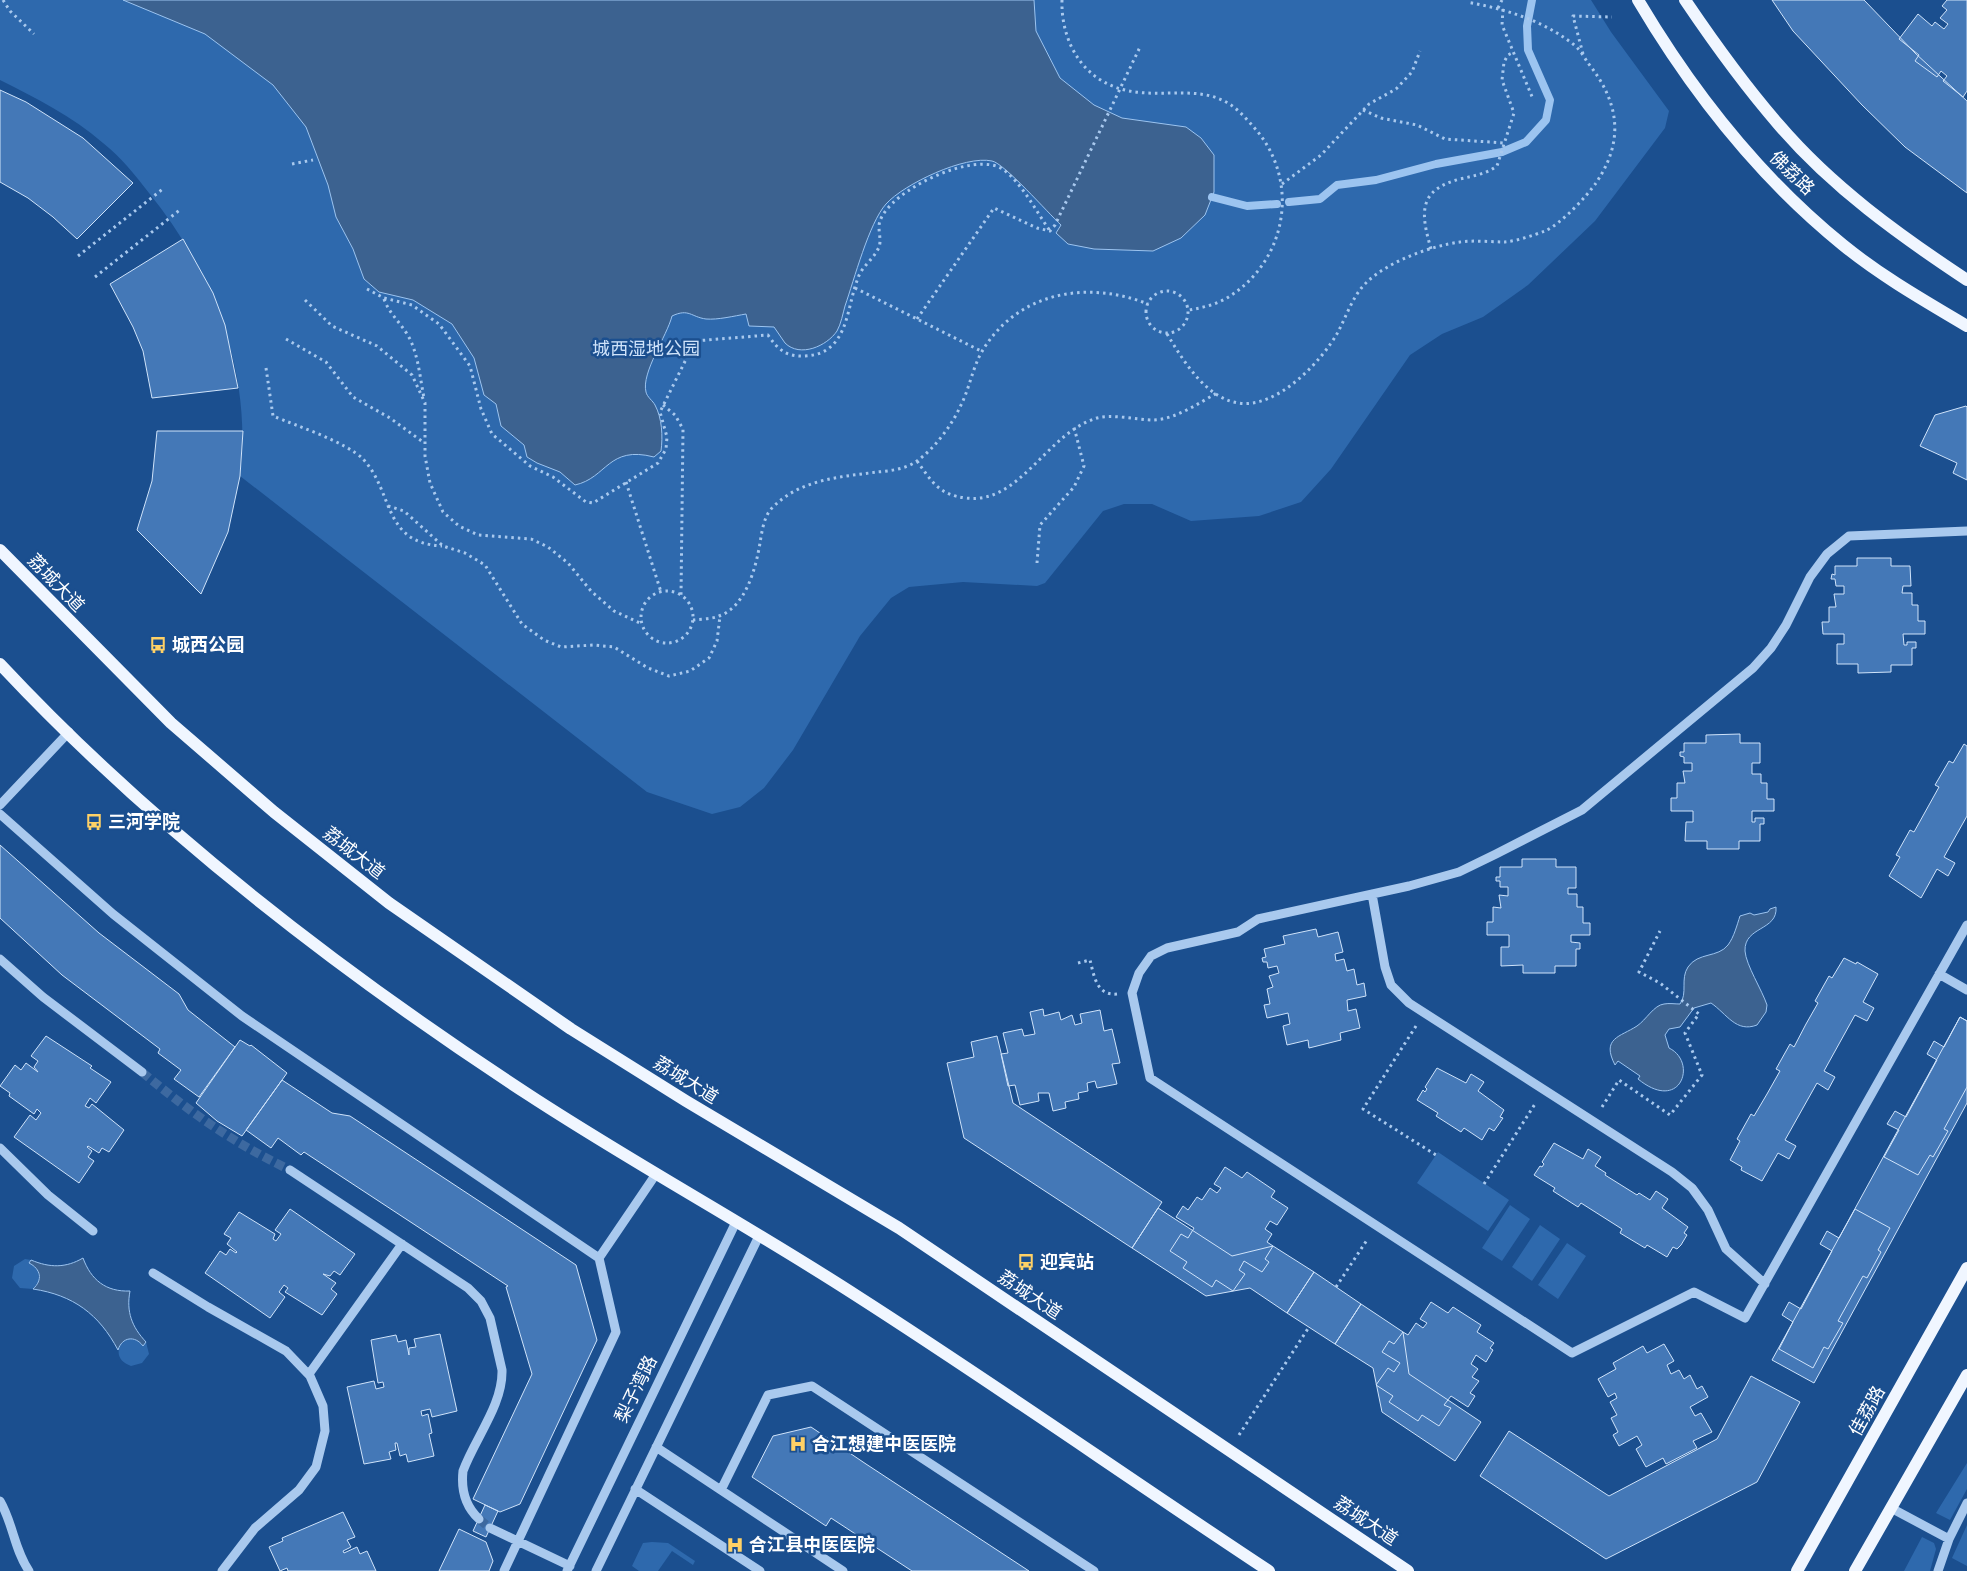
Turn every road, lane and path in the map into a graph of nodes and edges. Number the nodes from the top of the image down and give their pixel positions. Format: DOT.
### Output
graph roads {
  1 [pos="3,0"];
  2 [pos="1062,0"];
  3 [pos="1502,0"];
  4 [pos="1638,0"];
  5 [pos="1685,0"];
  6 [pos="1467,2"];
  7 [pos="1501,8"];
  8 [pos="1612,17"];
  9 [pos="34,34"];
  10 [pos="1140,47"];
  11 [pos="1420,51"];
  12 [pos="1514,52"];
  13 [pos="1584,57"];
  14 [pos="1120,89"];
  15 [pos="1533,99"];
  16 [pos="1363,110"];
  17 [pos="1504,143"];
  18 [pos="313,160"];
  19 [pos="292,164"];
  20 [pos="1282,184"];
  21 [pos="164,188"];
  22 [pos="181,209"];
  23 [pos="1050,231"];
  24 [pos="1431,249"];
  25 [pos="78,256"];
  26 [pos="95,277"];
  27 [pos="1967,280"];
  28 [pos="855,288"];
  29 [pos="367,289"];
  30 [pos="384,298"];
  31 [pos="305,300"];
  32 [pos="1148,304"];
  33 [pos="1189,310"];
  34 [pos="917,319"];
  35 [pos="1967,326"];
  36 [pos="1167,334"];
  37 [pos="286,339"];
  38 [pos="982,352"];
  39 [pos="266,368"];
  40 [pos="1217,393"];
  41 [pos="425,403"];
  42 [pos="663,405"];
  43 [pos="1074,427"];
  44 [pos="424,442"];
  45 [pos="917,462"];
  46 [pos="626,482"];
  47 [pos="388,506"];
  48 [pos="1967,531"];
  49 [pos="443,546"];
  50 [pos="0,550"];
  51 [pos="1037,563"];
  52 [pos="661,592"];
  53 [pos="681,595"];
  54 [pos="720,616"];
  55 [pos="693,620"];
  56 [pos="642,624"];
  57 [pos="0,664"];
  58 [pos="68,732"];
  59 [pos="0,805"];
  60 [pos="0,814"];
  61 [pos="1372,894"];
  62 [pos="1967,925"];
  63 [pos="1660,930"];
  64 [pos="0,958"];
  65 [pos="1078,963"];
  66 [pos="1939,974"];
  67 [pos="1967,990"];
  68 [pos="1132,993"];
  69 [pos="1424,1013"];
  70 [pos="142,1072"];
  71 [pos="1544,1090"];
  72 [pos="1593,1122"];
  73 [pos="0,1148"];
  74 [pos="1436,1155"];
  75 [pos="290,1170"];
  76 [pos="656,1174"];
  77 [pos="1484,1184"];
  78 [pos="736,1222"];
  79 [pos="1376,1225"];
  80 [pos="93,1231"];
  81 [pos="759,1236"];
  82 [pos="402,1244"];
  83 [pos="599,1258"];
  84 [pos="1967,1268"];
  85 [pos="153,1273"];
  86 [pos="1765,1284"];
  87 [pos="1336,1287"];
  88 [pos="1310,1327"];
  89 [pos="309,1374"];
  90 [pos="1967,1375"];
  91 [pos="656,1447"];
  92 [pos="1230,1450"];
  93 [pos="635,1489"];
  94 [pos="721,1490"];
  95 [pos="0,1501"];
  96 [pos="1967,1503"];
  97 [pos="1891,1508"];
  98 [pos="479,1519"];
  99 [pos="490,1528"];
  100 [pos="1949,1539"];
  101 [pos="518,1541"];
  102 [pos="569,1568"];
  103 [pos="29,1571"];
  104 [pos="222,1571"];
  105 [pos="504,1571"];
  106 [pos="596,1571"];
  107 [pos="760,1571"];
  108 [pos="843,1571"];
  109 [pos="1094,1571"];
  110 [pos="1269,1571"];
  111 [pos="1408,1571"];
  112 [pos="1797,1571"];
  113 [pos="1855,1571"];
  114 [pos="1938,1571"];
  1 -- 9 [label="path"];
  2 -- 14 [label="path"];
  3 -- 7 [label="path"];
  4 -- 35 [label="main road, 佛荔路"];
  5 -- 27 [label="main road, 佛荔路"];
  6 -- 7 [label="path"];
  7 -- 12 [label="path"];
  7 -- 13 [label="path"];
  8 -- 13 [label="path"];
  10 -- 14 [label="path"];
  11 -- 16 [label="path"];
  12 -- 15 [label="path"];
  12 -- 17 [label="path"];
  13 -- 24 [label="path"];
  14 -- 20 [label="path"];
  14 -- 23 [label="path"];
  16 -- 17 [label="path"];
  16 -- 20 [label="path"];
  17 -- 24 [label="path"];
  18 -- 19 [label="path"];
  20 -- 33 [label="path"];
  21 -- 25 [label="path"];
  22 -- 26 [label="path"];
  23 -- 28 [label="path"];
  23 -- 34 [label="path"];
  24 -- 40 [label="path"];
  28 -- 34 [label="path"];
  28 -- 42 [label="path"];
  29 -- 30 [label="path"];
  30 -- 41 [label="path"];
  30 -- 46 [label="path"];
  31 -- 41 [label="path"];
  32 -- 33 [label="path"];
  32 -- 36 [label="path"];
  32 -- 38 [label="path"];
  33 -- 36 [label="path"];
  34 -- 38 [label="path"];
  36 -- 40 [label="path"];
  37 -- 44 [label="path"];
  38 -- 45 [label="path"];
  39 -- 47 [label="path"];
  40 -- 43 [label="path"];
  41 -- 44 [label="path"];
  42 -- 46 [label="path"];
  42 -- 53 [label="path"];
  43 -- 45 [label="path"];
  43 -- 51 [label="path"];
  44 -- 56 [label="path"];
  45 -- 54 [label="path"];
  46 -- 52 [label="path"];
  47 -- 49 [label="path"];
  47 -- 49 [label="path"];
  48 -- 61 [label="street"];
  49 -- 54 [label="path"];
  50 -- 92 [label="main road, 荔城大道"];
  52 -- 53 [label="path"];
  52 -- 56 [label="path"];
  53 -- 55 [label="path"];
  54 -- 55 [label="path"];
  55 -- 56 [label="path"];
  57 -- 58 [label="main road"];
  58 -- 59 [label="street"];
  58 -- 76 [label="main road"];
  60 -- 83 [label="street"];
  61 -- 68 [label="street"];
  61 -- 69 [label="street"];
  62 -- 66 [label="street"];
  63 -- 72 [label="path"];
  64 -- 70 [label="street"];
  65 -- 68 [label="path"];
  66 -- 67 [label="street"];
  66 -- 86 [label="street"];
  68 -- 79 [label="street"];
  69 -- 71 [label="street"];
  69 -- 74 [label="path"];
  71 -- 72 [label="street"];
  71 -- 77 [label="path"];
  72 -- 86 [label="street"];
  73 -- 80 [label="street"];
  75 -- 82 [label="street"];
  76 -- 78 [label="main road"];
  76 -- 83 [label="street"];
  78 -- 81 [label="main road"];
  78 -- 102 [label="street, 梨子湾路"];
  79 -- 86 [label="street"];
  79 -- 87 [label="path"];
  81 -- 91 [label="street"];
  81 -- 110 [label="main road"];
  82 -- 89 [label="street"];
  82 -- 98 [label="street"];
  83 -- 101 [label="street"];
  84 -- 112 [label="main road, 佳荔路"];
  85 -- 89 [label="street"];
  88 -- 92 [label="path"];
  89 -- 104 [label="street"];
  90 -- 97 [label="main road"];
  91 -- 93 [label="street"];
  91 -- 94 [label="street"];
  92 -- 111 [label="main road, 荔城大道"];
  93 -- 106 [label="street"];
  93 -- 107 [label="street"];
  94 -- 108 [label="street"];
  94 -- 109 [label="street"];
  95 -- 103 [label="street"];
  96 -- 100 [label="street"];
  97 -- 100 [label="street"];
  97 -- 113 [label="main road"];
  99 -- 101 [label="street"];
  100 -- 114 [label="street"];
  101 -- 102 [label="street"];
  101 -- 105 [label="street"];
}
